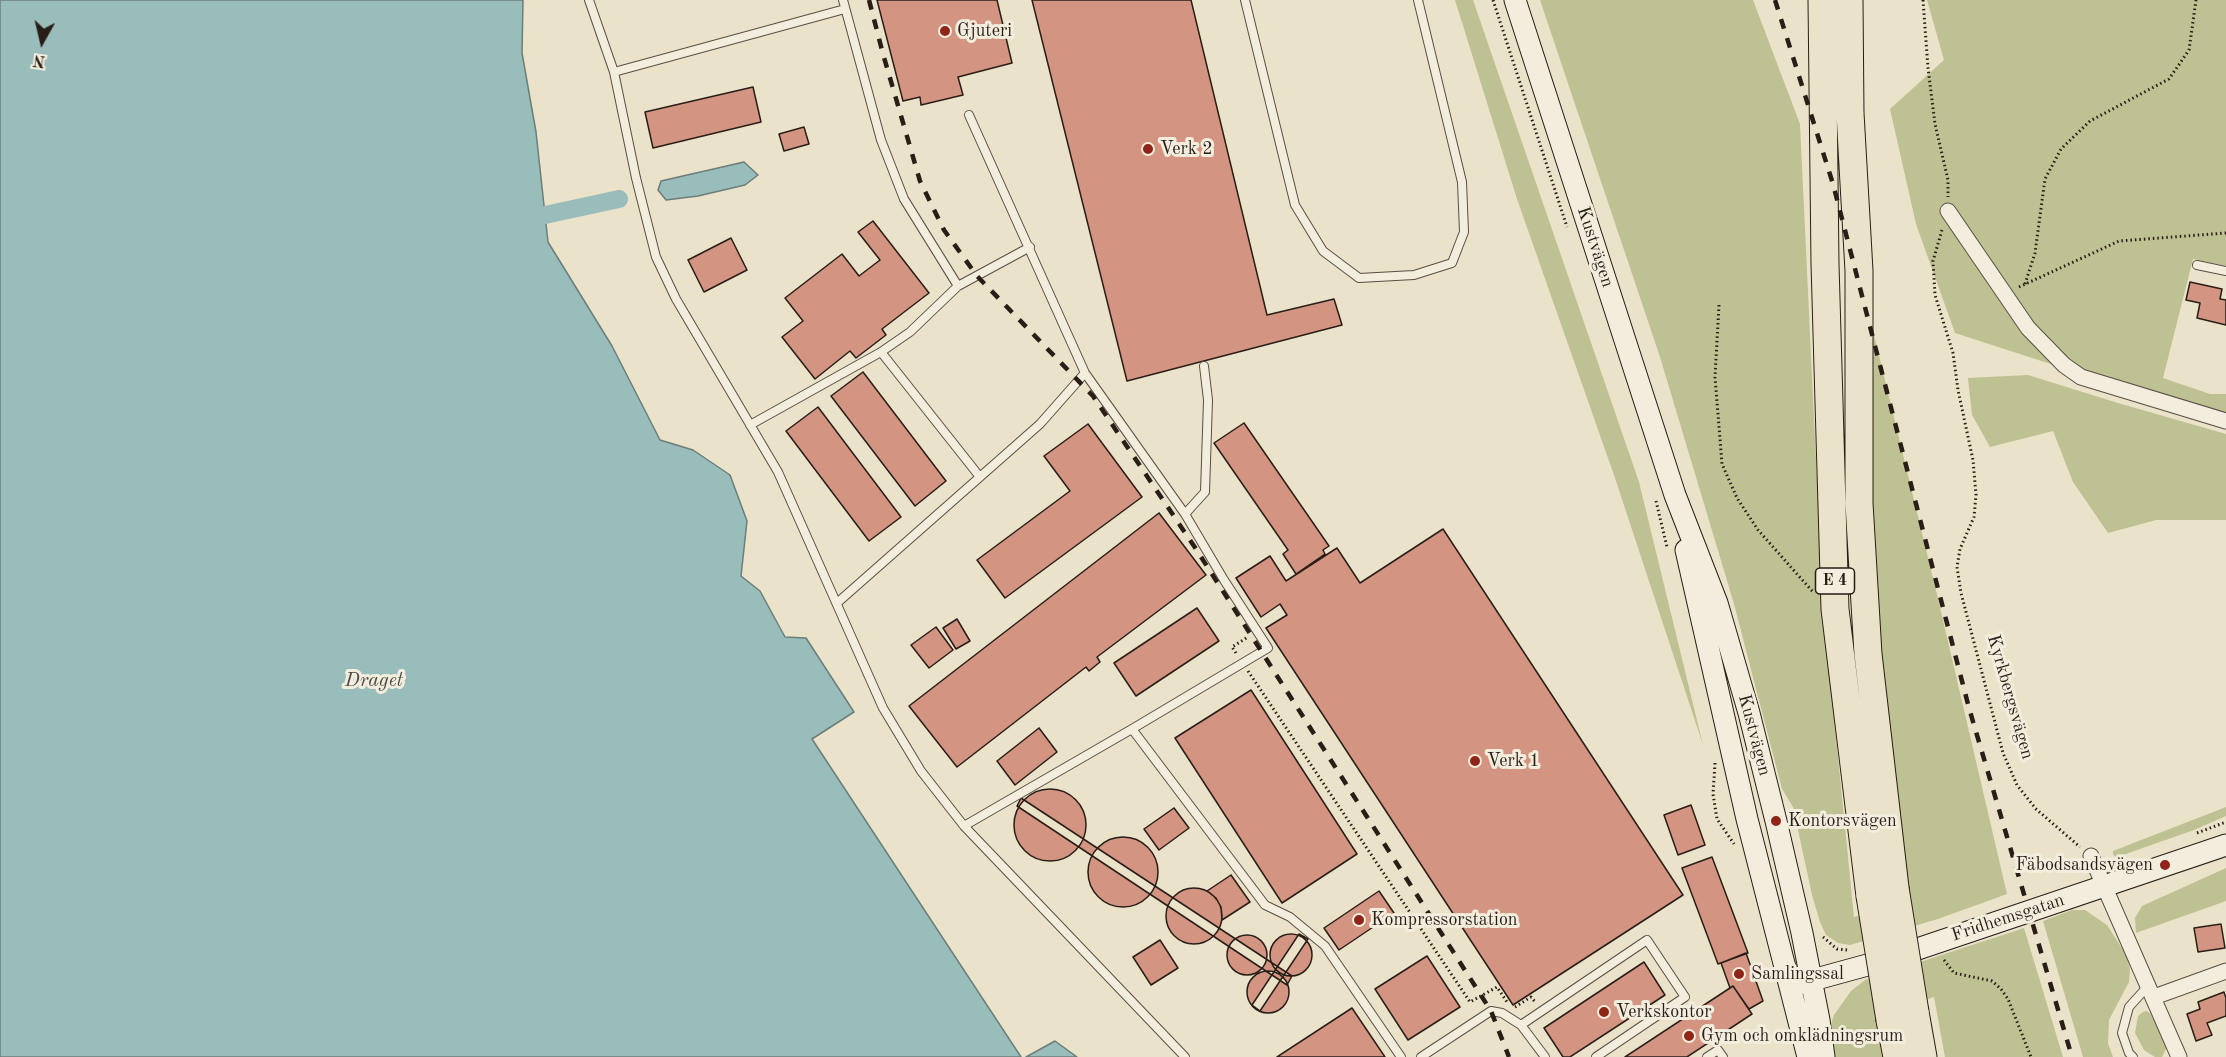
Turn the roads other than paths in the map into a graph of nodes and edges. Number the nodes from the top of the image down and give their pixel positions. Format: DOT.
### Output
graph roads {
  1 [pos="589,0"];
  2 [pos="843,0"];
  3 [pos="1245,0"];
  4 [pos="1418,0"];
  5 [pos="1515,0"];
  6 [pos="1822,0"];
  7 [pos="1849,0"];
  8 [pos="845,9"];
  9 [pos="614,72"];
  10 [pos="969,115"];
  11 [pos="1948,211"];
  12 [pos="1030,247"];
  13 [pos="2197,265"];
  14 [pos="2226,271"];
  15 [pos="958,286"];
  16 [pos="881,352"];
  17 [pos="1204,366"];
  18 [pos="1085,373"];
  19 [pos="2226,421"];
  20 [pos="750,425"];
  21 [pos="980,477"];
  22 [pos="1665,498"];
  23 [pos="1185,514"];
  24 [pos="837,603"];
  25 [pos="1132,729"];
  26 [pos="964,826"];
  27 [pos="2226,845"];
  28 [pos="2091,855"];
  29 [pos="2104,886"];
  30 [pos="1883,892"];
  31 [pos="2226,971"];
  32 [pos="1811,981"];
  33 [pos="1789,986"];
  34 [pos="2151,991"];
  35 [pos="1902,1016"];
  36 [pos="1521,1025"];
  37 [pos="1185,1057"];
  38 [pos="1401,1057"];
  39 [pos="1421,1057"];
  40 [pos="1545,1057"];
  41 [pos="1596,1057"];
  42 [pos="1707,1057"];
  43 [pos="1723,1057"];
  44 [pos="1808,1057"];
  45 [pos="1824,1057"];
  46 [pos="1897,1057"];
  47 [pos="1923,1057"];
  48 [pos="2133,1057"];
  49 [pos="2179,1057"];
  1 -- 9 [label="lane"];
  2 -- 8 [label="lane"];
  3 -- 4 [label="lane"];
  5 -- 22 [label="main road, Kustvägen"];
  6 -- 30 [label="highway, E 4"];
  7 -- 30 [label="highway, E 4"];
  8 -- 9 [label="lane"];
  8 -- 15 [label="lane"];
  9 -- 20 [label="lane"];
  10 -- 12 [label="lane"];
  11 -- 19 [label="street"];
  12 -- 15 [label="lane"];
  12 -- 18 [label="lane"];
  13 -- 14 [label="lane"];
  15 -- 16 [label="lane"];
  16 -- 20 [label="lane"];
  16 -- 21 [label="lane"];
  17 -- 23 [label="lane"];
  18 -- 21 [label="lane"];
  18 -- 23 [label="lane"];
  20 -- 24 [label="lane"];
  21 -- 24 [label="lane"];
  22 -- 32 [label="main road, Kustvägen"];
  22 -- 33 [label="main road, Kustvägen"];
  23 -- 25 [label="lane"];
  24 -- 26 [label="lane"];
  25 -- 26 [label="lane"];
  25 -- 38 [label="lane"];
  26 -- 37 [label="lane"];
  27 -- 29 [label="main road, Fridhemsgatan"];
  28 -- 29 [label="street"];
  29 -- 32 [label="main road, Fridhemsgatan"];
  29 -- 34 [label="street"];
  30 -- 35 [label="highway, E 4, bridge"];
  31 -- 34 [label="street"];
  32 -- 33 [label="main road, Fridhemsgatan"];
  32 -- 45 [label="main road, Kustvägen"];
  33 -- 44 [label="main road, Kustvägen"];
  34 -- 48 [label="lane"];
  34 -- 49 [label="street"];
  35 -- 46 [label="highway, E 4"];
  35 -- 47 [label="highway, E 4"];
  36 -- 39 [label="lane"];
  36 -- 40 [label="lane"];
  36 -- 41 [label="lane"];
  42 -- 43 [label="lane"];
}
